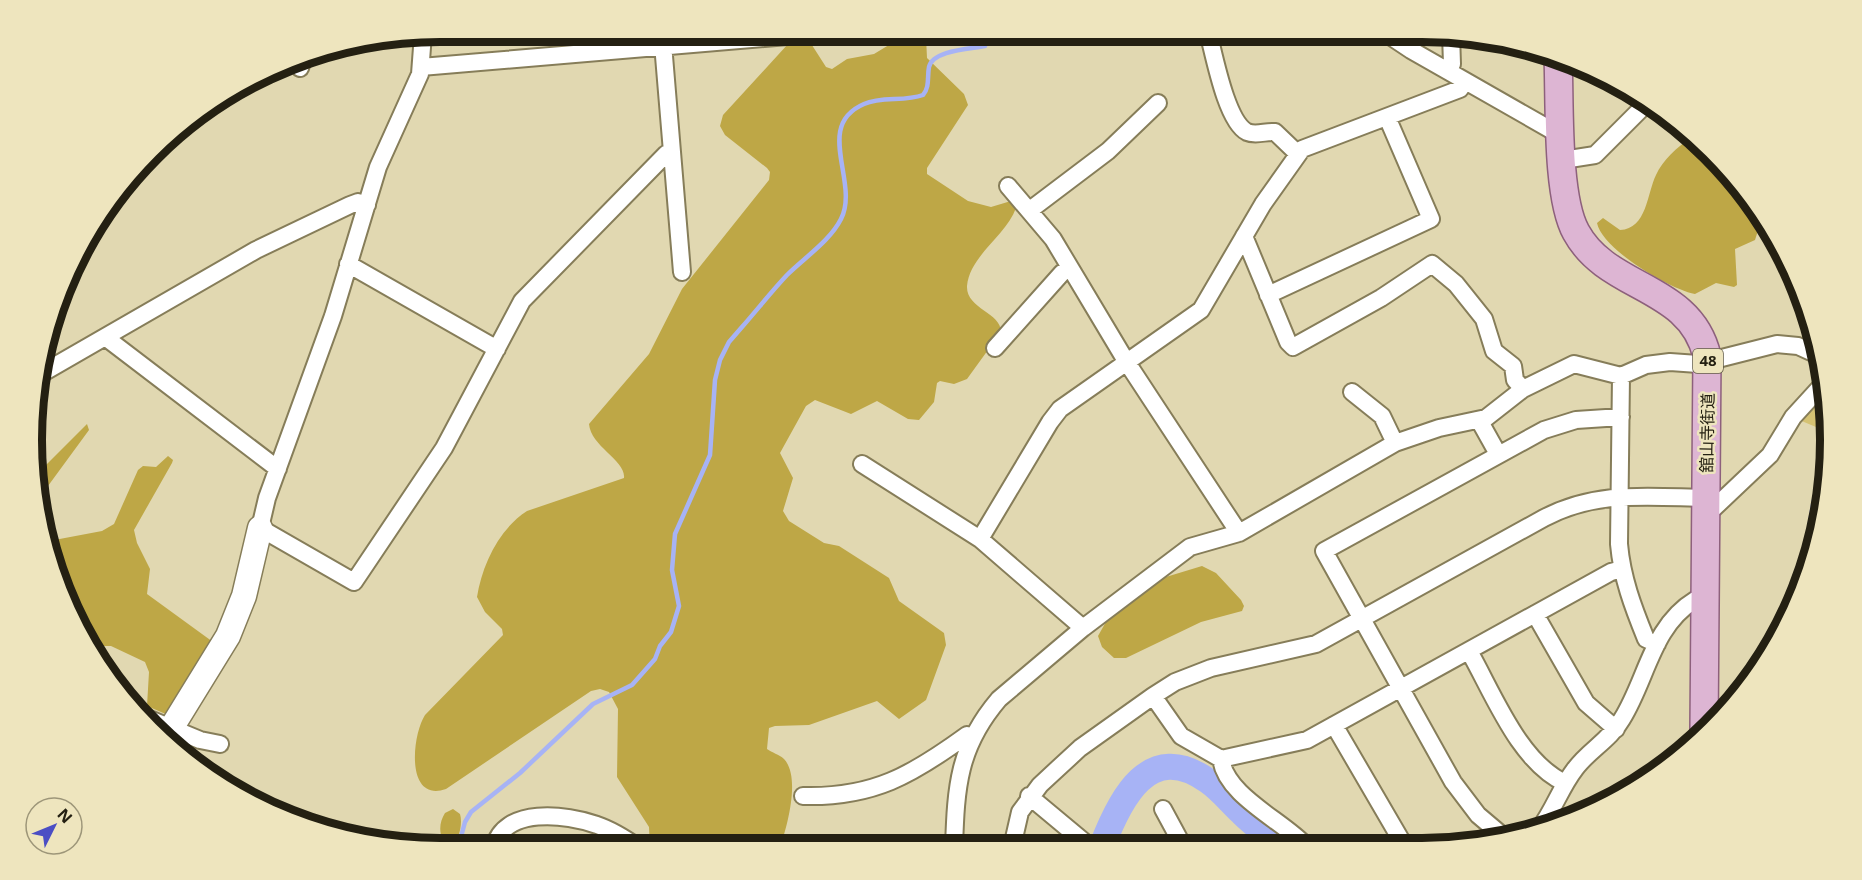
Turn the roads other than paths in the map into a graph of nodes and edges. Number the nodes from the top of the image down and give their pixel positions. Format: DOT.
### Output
graph roads {
  1 [pos="637,42"];
  2 [pos="663,42"];
  3 [pos="1210,42"];
  4 [pos="1400,42"];
  5 [pos="423,43"];
  6 [pos="1451,43"];
  7 [pos="1558,66"];
  8 [pos="422,67"];
  9 [pos="1448,71"];
  10 [pos="1465,81"];
  11 [pos="1158,103"];
  12 [pos="1642,108"];
  13 [pos="1387,117"];
  14 [pos="1561,131"];
  15 [pos="672,153"];
  16 [pos="1298,154"];
  17 [pos="1563,160"];
  18 [pos="1008,186"];
  19 [pos="367,205"];
  20 [pos="1030,210"];
  21 [pos="1244,236"];
  22 [pos="348,264"];
  23 [pos="1070,268"];
  24 [pos="682,272"];
  25 [pos="1268,295"];
  26 [pos="105,337"];
  27 [pos="995,348"];
  28 [pos="496,349"];
  29 [pos="1809,351"];
  30 [pos="1126,361"];
  31 [pos="1708,362"];
  32 [pos="49,369"];
  33 [pos="1621,376"];
  34 [pos="1523,389"];
  35 [pos="1817,391"];
  36 [pos="1352,392"];
  37 [pos="1621,417"];
  38 [pos="1479,420"];
  39 [pos="1395,443"];
  40 [pos="1498,454"];
  41 [pos="862,464"];
  42 [pos="278,469"];
  43 [pos="1619,496"];
  44 [pos="1706,503"];
  45 [pos="260,528"];
  46 [pos="1239,533"];
  47 [pos="980,539"];
  48 [pos="1622,569"];
  49 [pos="1705,600"];
  50 [pos="1535,614"];
  51 [pos="1362,619"];
  52 [pos="1083,628"];
  53 [pos="1657,644"];
  54 [pos="1469,651"];
  55 [pos="1401,689"];
  56 [pos="1153,696"];
  57 [pos="1704,720"];
  58 [pos="1335,725"];
  59 [pos="1616,729"];
  60 [pos="169,731"];
  61 [pos="174,735"];
  62 [pos="972,737"];
  63 [pos="220,744"];
  64 [pos="1221,759"];
  65 [pos="1566,783"];
  66 [pos="803,796"];
  67 [pos="1029,796"];
  68 [pos="1163,809"];
  69 [pos="1546,818"];
  70 [pos="1497,831"];
  71 [pos="498,838"];
  72 [pos="621,838"];
  73 [pos="955,838"];
  74 [pos="1014,838"];
  75 [pos="1079,838"];
  76 [pos="1179,838"];
  77 [pos="1296,838"];
  78 [pos="1398,838"];
  1 -- 8 [label="street"];
  2 -- 15 [label="street"];
  3 -- 16 [label="street"];
  4 -- 9 [label="street"];
  5 -- 8 [label="street"];
  6 -- 9 [label="street"];
  7 -- 14 [label="main road, 舘山寺街道 / 48"];
  8 -- 19 [label="street"];
  9 -- 10 [label="street"];
  10 -- 13 [label="street"];
  10 -- 14 [label="street"];
  11 -- 20 [label="street"];
  12 -- 17 [label="street"];
  13 -- 16 [label="street"];
  13 -- 25 [label="street"];
  14 -- 17 [label="main road, 舘山寺街道 / 48"];
  15 -- 24 [label="street"];
  15 -- 28 [label="street"];
  16 -- 21 [label="street"];
  17 -- 31 [label="main road, 舘山寺街道 / 48"];
  18 -- 20 [label="street"];
  19 -- 22 [label="street"];
  19 -- 26 [label="street"];
  20 -- 23 [label="street"];
  21 -- 25 [label="street"];
  21 -- 30 [label="street"];
  22 -- 28 [label="street"];
  22 -- 42 [label="street"];
  23 -- 27 [label="street"];
  23 -- 30 [label="street"];
  25 -- 34 [label="street"];
  26 -- 32 [label="street"];
  26 -- 42 [label="street"];
  28 -- 45 [label="street"];
  29 -- 31 [label="street"];
  30 -- 46 [label="street"];
  30 -- 47 [label="street"];
  31 -- 33 [label="street"];
  31 -- 44 [label="main road, 舘山寺街道 / 48"];
  33 -- 34 [label="street"];
  33 -- 37 [label="street"];
  34 -- 38 [label="street"];
  35 -- 44 [label="street"];
  36 -- 39 [label="street"];
  37 -- 40 [label="street"];
  37 -- 43 [label="street"];
  38 -- 39 [label="street"];
  38 -- 40 [label="street"];
  39 -- 46 [label="street"];
  40 -- 51 [label="street"];
  41 -- 47 [label="street"];
  42 -- 45 [label="street"];
  43 -- 44 [label="street"];
  43 -- 48 [label="street"];
  43 -- 51 [label="street"];
  44 -- 49 [label="main road, 舘山寺街道 / 48"];
  45 -- 60 [label="street"];
  46 -- 52 [label="street"];
  47 -- 52 [label="street"];
  48 -- 50 [label="street"];
  48 -- 53 [label="street"];
  49 -- 53 [label="street"];
  49 -- 57 [label="main road, 舘山寺街道 / 48"];
  50 -- 54 [label="street"];
  50 -- 59 [label="street"];
  51 -- 55 [label="street"];
  51 -- 56 [label="street"];
  52 -- 62 [label="street"];
  53 -- 59 [label="street"];
  54 -- 55 [label="street"];
  54 -- 65 [label="street"];
  55 -- 58 [label="street"];
  55 -- 70 [label="street"];
  56 -- 64 [label="street"];
  56 -- 67 [label="street"];
  58 -- 64 [label="street"];
  58 -- 78 [label="street"];
  59 -- 65 [label="street"];
  61 -- 63 [label="street"];
  62 -- 66 [label="street"];
  62 -- 73 [label="street"];
  64 -- 77 [label="street"];
  65 -- 69 [label="street"];
  67 -- 74 [label="street"];
  67 -- 75 [label="street"];
  68 -- 76 [label="street"];
  71 -- 72 [label="street"];
}
